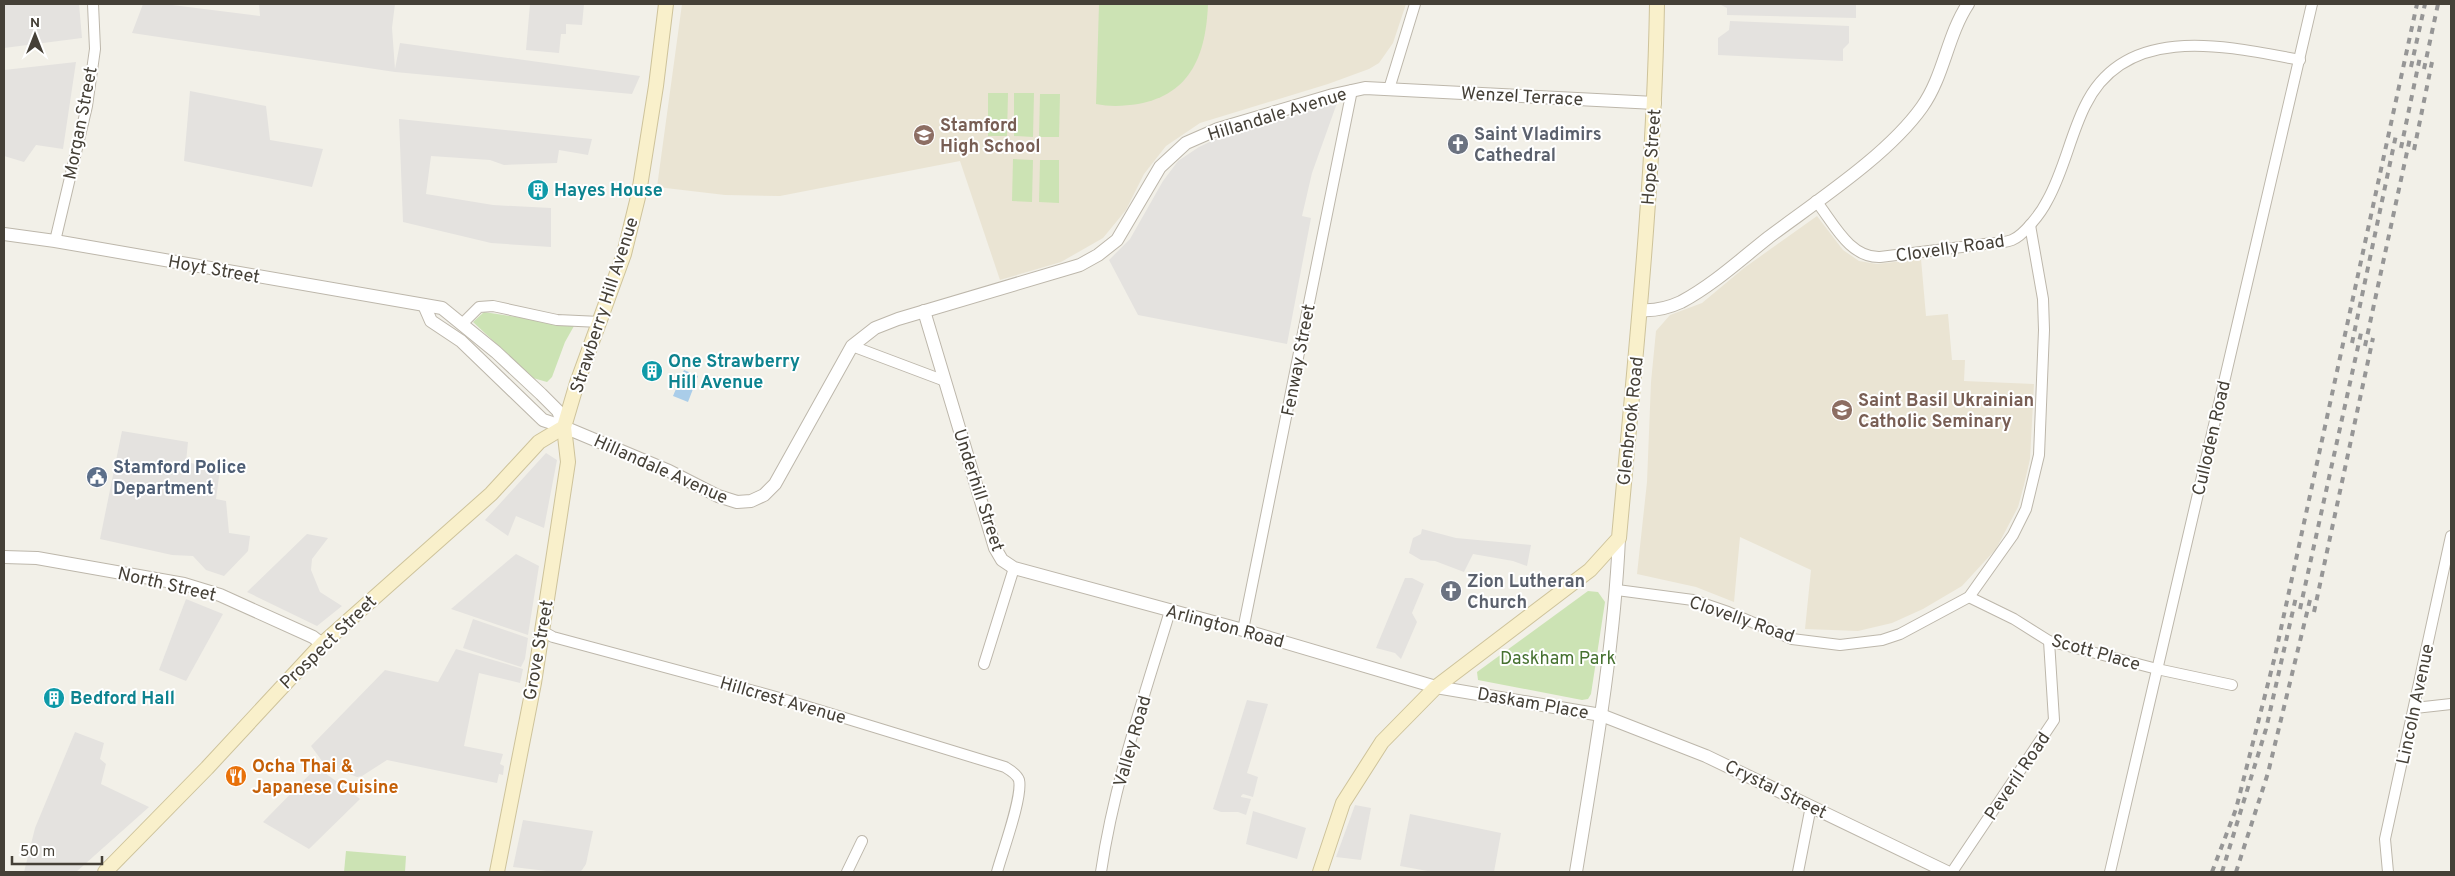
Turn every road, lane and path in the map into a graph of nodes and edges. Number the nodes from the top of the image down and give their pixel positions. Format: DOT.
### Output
graph roads {
  1 [pos="93,4"];
  2 [pos="666,4"];
  3 [pos="1415,4"];
  4 [pos="1658,4"];
  5 [pos="1968,4"];
  6 [pos="2312,4"];
  7 [pos="2300,60"];
  8 [pos="1389,89"];
  9 [pos="1352,90"];
  10 [pos="1655,103"];
  11 [pos="1816,201"];
  12 [pos="2030,225"];
  13 [pos="4,234"];
  14 [pos="55,241"];
  15 [pos="424,305"];
  16 [pos="1641,310"];
  17 [pos="924,311"];
  18 [pos="600,322"];
  19 [pos="462,324"];
  20 [pos="852,346"];
  21 [pos="945,381"];
  22 [pos="564,427"];
  23 [pos="2451,536"];
  24 [pos="1619,538"];
  25 [pos="4,557"];
  26 [pos="2448,566"];
  27 [pos="1014,568"];
  28 [pos="1617,590"];
  29 [pos="1969,596"];
  30 [pos="1170,611"];
  31 [pos="1243,630"];
  32 [pos="542,631"];
  33 [pos="2049,641"];
  34 [pos="322,644"];
  35 [pos="984,664"];
  36 [pos="2157,669"];
  37 [pos="2232,685"];
  38 [pos="1436,687"];
  39 [pos="2451,704"];
  40 [pos="2415,708"];
  41 [pos="1601,715"];
  42 [pos="1811,806"];
  43 [pos="862,841"];
  44 [pos="105,872"];
  45 [pos="496,872"];
  46 [pos="847,872"];
  47 [pos="997,872"];
  48 [pos="1101,872"];
  49 [pos="1320,872"];
  50 [pos="1576,872"];
  51 [pos="1798,872"];
  52 [pos="1947,872"];
  53 [pos="1952,872"];
  54 [pos="2110,872"];
  55 [pos="2388,872"];
  1 -- 14 [label="street, Morgan Street"];
  2 -- 18 [label="main road, Strawberry Hill Avenue"];
  3 -- 8 [label="street"];
  4 -- 10 [label="main road, Hope Street"];
  5 -- 11 [label="street"];
  6 -- 7 [label="street, Culloden Road"];
  7 -- 12 [label="street"];
  7 -- 36 [label="street, Culloden Road"];
  8 -- 9 [label="street, Hillandale Avenue"];
  8 -- 10 [label="street, Wenzel Terrace"];
  9 -- 17 [label="street, Hillandale Avenue"];
  9 -- 31 [label="street, Fenway Street"];
  10 -- 16 [label="main road, Hope Street"];
  11 -- 12 [label="street, Clovelly Road"];
  11 -- 16 [label="street"];
  12 -- 29 [label="street, Clovelly Road"];
  13 -- 14 [label="street, Hoyt Street"];
  14 -- 15 [label="street, Hoyt Street"];
  15 -- 19 [label="street, Hoyt Street"];
  15 -- 22 [label="street"];
  16 -- 24 [label="main road, Glenbrook Road"];
  17 -- 20 [label="street, Hillandale Avenue"];
  17 -- 21 [label="street, Underhill Street"];
  18 -- 19 [label="street"];
  18 -- 22 [label="main road, Strawberry Hill Avenue"];
  19 -- 22 [label="street, Hoyt Street"];
  20 -- 21 [label="street"];
  20 -- 22 [label="street, Hillandale Avenue"];
  21 -- 27 [label="street, Underhill Street"];
  22 -- 32 [label="main road, Grove Street"];
  22 -- 34 [label="main road, Prospect Street"];
  23 -- 26 [label="street, Lincoln Avenue"];
  24 -- 28 [label="street, Daskam Place"];
  24 -- 38 [label="main road"];
  25 -- 34 [label="street, North Street"];
  26 -- 40 [label="street, Lincoln Avenue"];
  27 -- 30 [label="street, Arlington Road"];
  27 -- 35 [label="street, Underhill Street"];
  28 -- 29 [label="street, Clovelly Road"];
  28 -- 41 [label="street, Daskam Place"];
  29 -- 33 [label="street, Scott Place"];
  30 -- 31 [label="street, Arlington Road"];
  30 -- 48 [label="street, Valley Road"];
  31 -- 38 [label="street, Arlington Road"];
  32 -- 45 [label="main road, Grove Street"];
  32 -- 47 [label="street, Hillcrest Avenue"];
  33 -- 36 [label="street, Scott Place"];
  33 -- 53 [label="street, Peveril Road"];
  34 -- 44 [label="main road, Prospect Street"];
  36 -- 37 [label="street, Scott Place"];
  36 -- 54 [label="street, Culloden Road"];
  38 -- 41 [label="street, Daskam Place"];
  38 -- 49 [label="main road"];
  39 -- 40 [label="street"];
  40 -- 55 [label="street, Lincoln Avenue"];
  41 -- 42 [label="street, Crystal Street"];
  41 -- 50 [label="street"];
  42 -- 51 [label="street"];
  42 -- 52 [label="street, Crystal Street"];
  43 -- 46 [label="street"];
}
